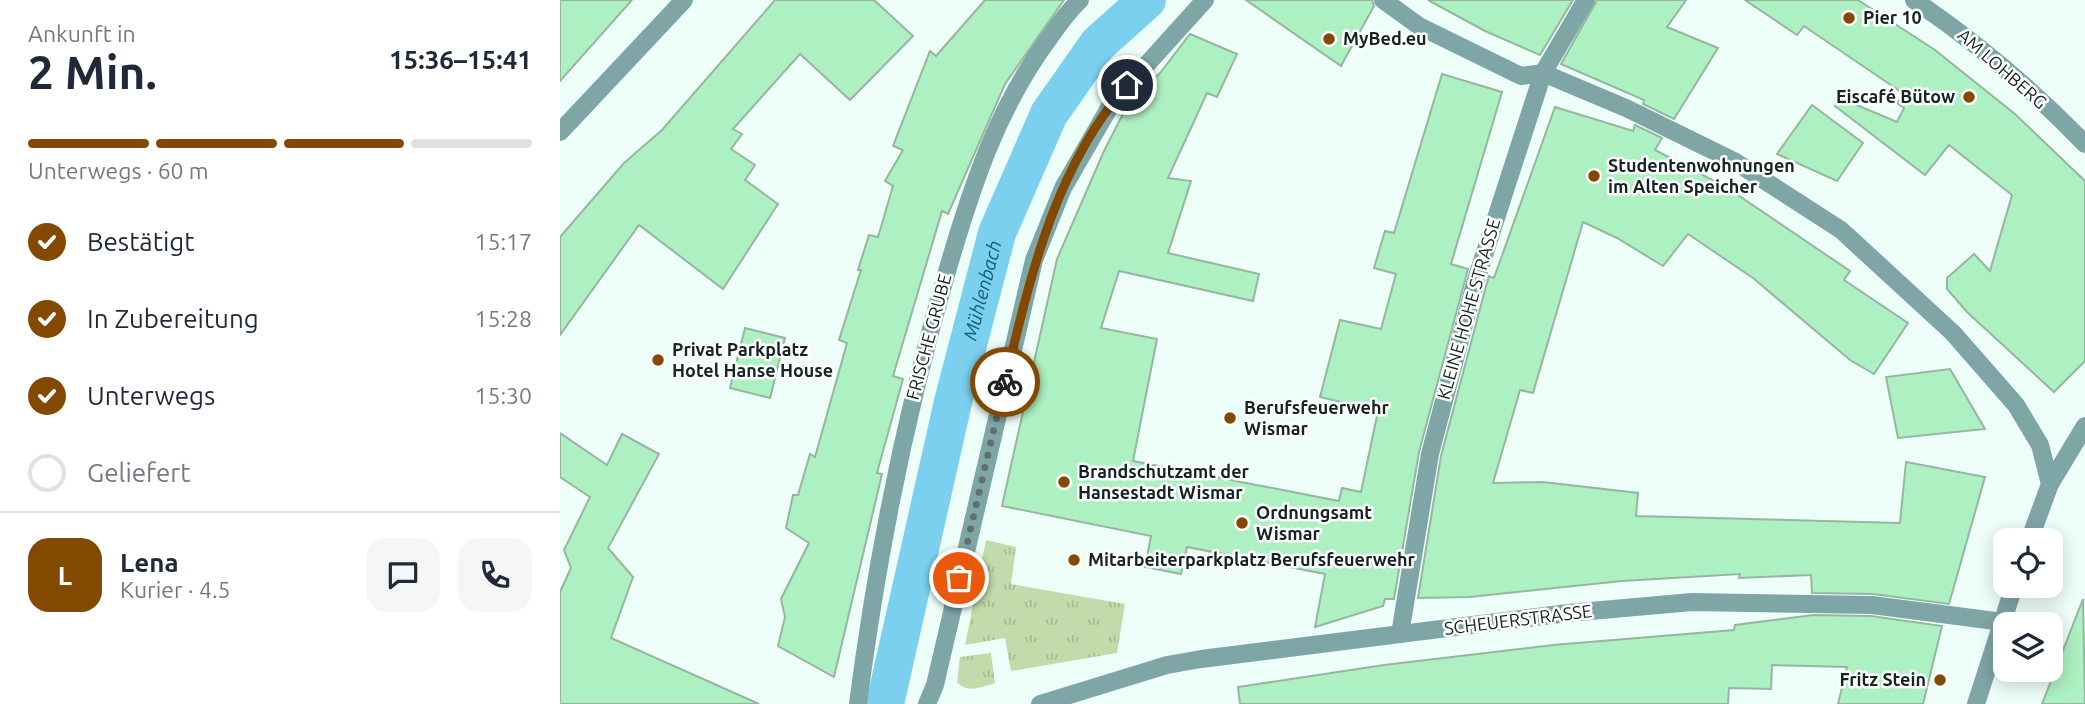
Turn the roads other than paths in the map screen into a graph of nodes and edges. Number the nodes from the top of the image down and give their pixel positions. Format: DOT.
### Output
graph roads {
  1 [pos="684,0"];
  2 [pos="1080,0"];
  3 [pos="1205,0"];
  4 [pos="1383,0"];
  5 [pos="1586,0"];
  6 [pos="1914,0"];
  7 [pos="1543,73"];
  8 [pos="560,132"];
  9 [pos="2085,144"];
  10 [pos="2085,426"];
  11 [pos="2050,484"];
  12 [pos="2034,528"];
  13 [pos="1993,621"];
  14 [pos="1400,634"];
  15 [pos="1993,652"];
  16 [pos="858,704"];
  17 [pos="926,704"];
  18 [pos="1040,704"];
  19 [pos="1976,704"];
  1 -- 8 [label="street"];
  2 -- 16 [label="street, FRISCHE GRUBE"];
  3 -- 17 [label="street"];
  4 -- 7 [label="street"];
  5 -- 7 [label="street, KLEINE HOHE STRASSE"];
  6 -- 9 [label="street, AM LOHBERG"];
  7 -- 11 [label="street"];
  7 -- 14 [label="street, KLEINE HOHE STRASSE"];
  10 -- 11 [label="street"];
  11 -- 12 [label="street"];
  13 -- 14 [label="street, SCHEUERSTRASSE"];
  14 -- 18 [label="street, SCHEUERSTRASSE"];
  15 -- 19 [label="street"];
}
